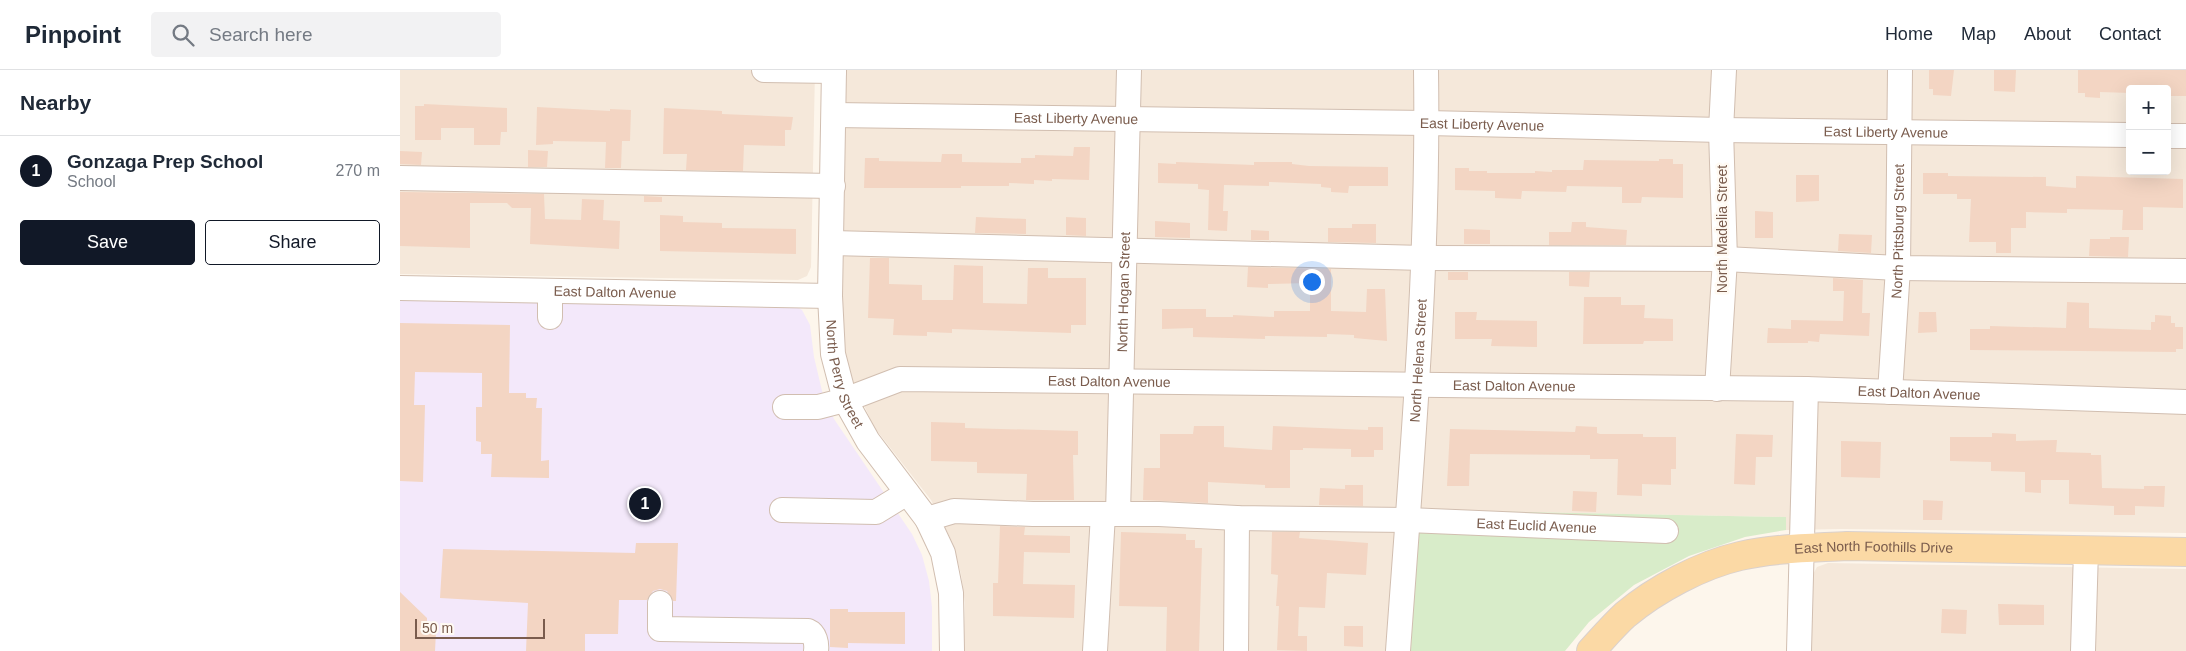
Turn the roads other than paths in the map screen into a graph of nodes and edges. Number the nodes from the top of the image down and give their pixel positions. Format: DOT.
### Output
graph roads {
  1 [pos="764,70"];
  2 [pos="1129,70"];
  3 [pos="1426,70"];
  4 [pos="1724,70"];
  5 [pos="1900,70"];
  6 [pos="834,71"];
  7 [pos="834,114"];
  8 [pos="1128,120"];
  9 [pos="1427,123"];
  10 [pos="1721,130"];
  11 [pos="1898,131"];
  12 [pos="2126,135"];
  13 [pos="2171,136"];
  14 [pos="2186,136"];
  15 [pos="400,178"];
  16 [pos="832,186"];
  17 [pos="832,243"];
  18 [pos="1125,250"];
  19 [pos="1424,258"];
  20 [pos="1725,259"];
  21 [pos="1898,268"];
  22 [pos="2186,271"];
  23 [pos="400,288"];
  24 [pos="550,291"];
  25 [pos="830,296"];
  26 [pos="550,316"];
  27 [pos="1122,381"];
  28 [pos="1418,384"];
  29 [pos="1717,388"];
  30 [pos="1806,389"];
  31 [pos="1890,392"];
  32 [pos="845,400"];
  33 [pos="2186,402"];
  34 [pos="785,407"];
  35 [pos="907,493"];
  36 [pos="782,510"];
  37 [pos="1111,514"];
  38 [pos="1237,518"];
  39 [pos="927,519"];
  40 [pos="1408,520"];
  41 [pos="1666,531"];
  42 [pos="1800,548"];
  43 [pos="2086,550"];
  44 [pos="2186,552"];
  45 [pos="660,603"];
  46 [pos="816,651"];
  47 [pos="952,651"];
  48 [pos="1095,651"];
  49 [pos="1236,651"];
  50 [pos="1398,651"];
  51 [pos="1591,651"];
  52 [pos="1799,651"];
  53 [pos="2083,651"];
  1 -- 6 [label="street"];
  2 -- 8 [label="street, North Hogan Street"];
  3 -- 9 [label="street, North Helena Street"];
  4 -- 10 [label="street, North Madelia Street"];
  5 -- 11 [label="street, North Pittsburg Street"];
  6 -- 7 [label="street, North Perry Street"];
  7 -- 8 [label="street, East Liberty Avenue"];
  7 -- 16 [label="street, North Perry Street"];
  8 -- 9 [label="street, East Liberty Avenue"];
  8 -- 18 [label="street, North Hogan Street"];
  9 -- 10 [label="street, East Liberty Avenue"];
  9 -- 19 [label="street, North Helena Street"];
  10 -- 11 [label="street, East Liberty Avenue"];
  10 -- 20 [label="street, North Madelia Street"];
  11 -- 12 [label="street, East Liberty Avenue"];
  11 -- 21 [label="street, North Pittsburg Street"];
  13 -- 14 [label="street"];
  15 -- 16 [label="street"];
  16 -- 17 [label="street, North Perry Street"];
  17 -- 18 [label="street"];
  17 -- 25 [label="street, North Perry Street"];
  18 -- 19 [label="street"];
  18 -- 27 [label="street, North Hogan Street"];
  19 -- 20 [label="street"];
  19 -- 28 [label="street, North Helena Street"];
  20 -- 21 [label="street"];
  20 -- 29 [label="street, North Madelia Street"];
  21 -- 22 [label="street"];
  21 -- 31 [label="street, North Pittsburg Street"];
  23 -- 24 [label="street, East Dalton Avenue"];
  24 -- 25 [label="street, East Dalton Avenue"];
  24 -- 26 [label="street"];
  25 -- 32 [label="street, North Perry Street"];
  27 -- 28 [label="street, East Dalton Avenue"];
  27 -- 32 [label="street, East Dalton Avenue"];
  27 -- 37 [label="street, North Hogan Street"];
  28 -- 29 [label="street, East Dalton Avenue"];
  28 -- 40 [label="street, North Helena Street"];
  29 -- 30 [label="street, East Dalton Avenue"];
  30 -- 31 [label="street, East Dalton Avenue"];
  30 -- 42 [label="street"];
  31 -- 33 [label="street, East Dalton Avenue"];
  32 -- 34 [label="street, East Dalton Avenue"];
  32 -- 35 [label="street, North Perry Street"];
  35 -- 36 [label="street"];
  35 -- 39 [label="street, North Perry Street"];
  37 -- 38 [label="street, East Euclid Avenue"];
  37 -- 39 [label="street, East Euclid Avenue"];
  37 -- 48 [label="street, North Hogan Street"];
  38 -- 40 [label="street, East Euclid Avenue"];
  38 -- 49 [label="street"];
  39 -- 47 [label="street, North Perry Street"];
  40 -- 41 [label="street, East Euclid Avenue"];
  40 -- 50 [label="street, North Helena Street"];
  42 -- 43 [label="main road, East North Foothills Drive"];
  42 -- 51 [label="main road, East North Foothills Drive"];
  42 -- 52 [label="street"];
  43 -- 44 [label="main road, East North Foothills Drive"];
  43 -- 53 [label="street"];
  45 -- 46 [label="street"];
}
